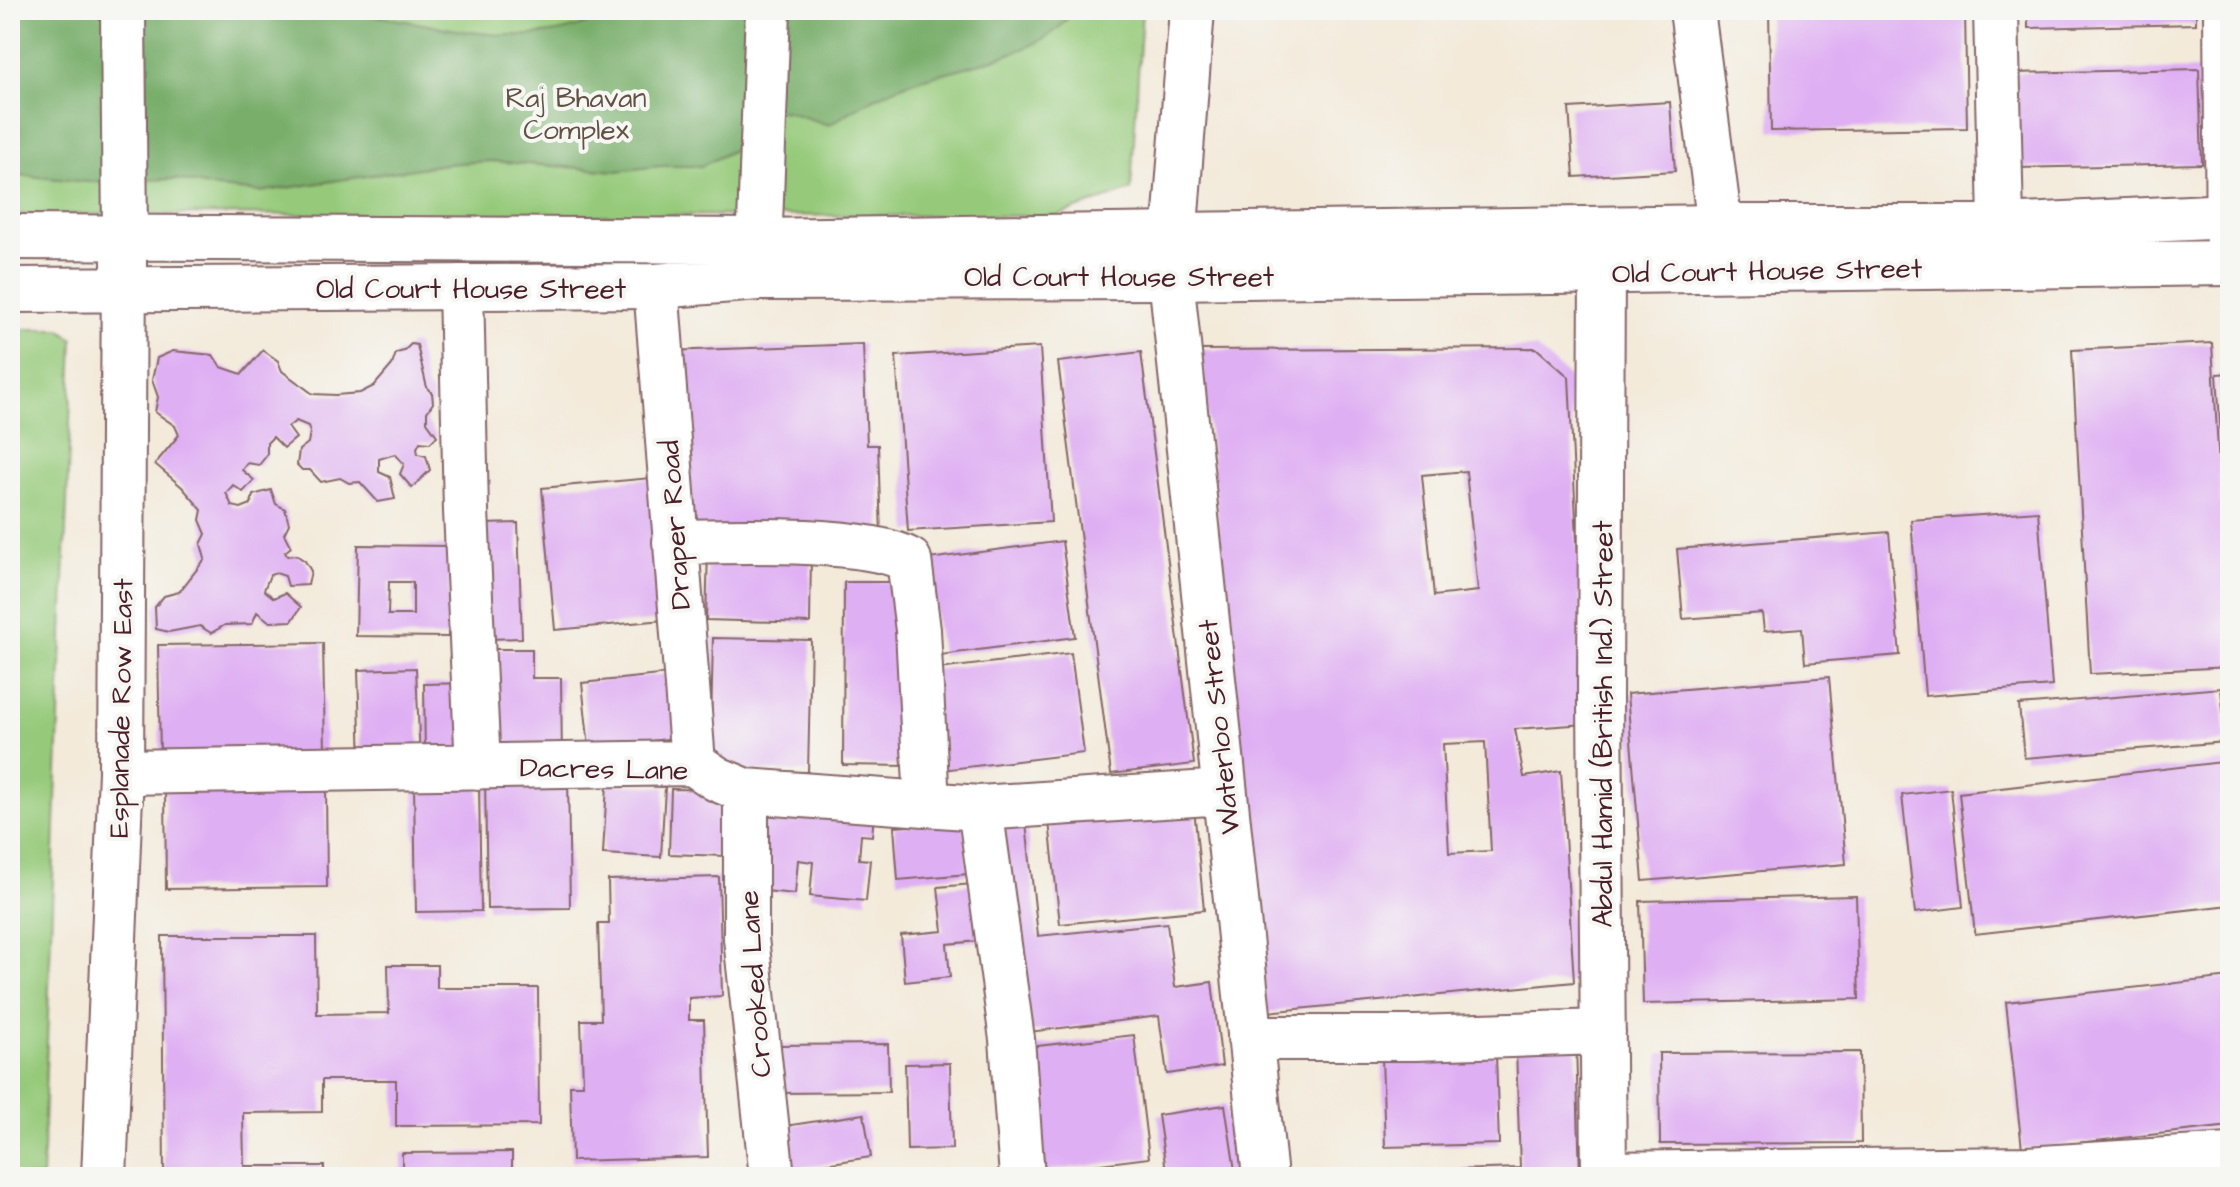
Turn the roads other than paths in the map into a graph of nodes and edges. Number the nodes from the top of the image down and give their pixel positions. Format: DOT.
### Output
graph roads {
  1 [pos="123,10"];
  2 [pos="768,10"];
  3 [pos="1164,10"];
  4 [pos="1192,10"];
  5 [pos="1692,10"];
  6 [pos="1996,10"];
  7 [pos="2226,10"];
  8 [pos="2230,216"];
  9 [pos="1720,227"];
  10 [pos="1161,234"];
  11 [pos="10,237"];
  12 [pos="125,239"];
  13 [pos="2002,247"];
  14 [pos="758,259"];
  15 [pos="2229,263"];
  16 [pos="1602,271"];
  17 [pos="1158,277"];
  18 [pos="656,286"];
  19 [pos="461,287"];
  20 [pos="10,290"];
  21 [pos="125,290"];
  22 [pos="675,542"];
  23 [pos="693,763"];
  24 [pos="478,767"];
  25 [pos="121,772"];
  26 [pos="746,791"];
  27 [pos="1224,792"];
  28 [pos="927,804"];
  29 [pos="980,808"];
  30 [pos="1603,1032"];
  31 [pos="1250,1038"];
  32 [pos="2230,1156"];
  33 [pos="1604,1175"];
  34 [pos="104,1177"];
  35 [pos="772,1177"];
  36 [pos="1022,1177"];
  37 [pos="1265,1177"];
  1 -- 12 [label="street, Esplanade Row East"];
  2 -- 14 [label="street"];
  3 -- 10 [label="street"];
  4 -- 10 [label="street"];
  5 -- 9 [label="street"];
  6 -- 13 [label="street"];
  7 -- 8 [label="street"];
  8 -- 13 [label="street"];
  8 -- 15 [label="street"];
  9 -- 10 [label="street"];
  9 -- 13 [label="street"];
  10 -- 14 [label="street"];
  10 -- 17 [label="street, Waterloo Street"];
  11 -- 12 [label="street"];
  12 -- 14 [label="street"];
  12 -- 21 [label="street, Esplanade Row East"];
  13 -- 15 [label="street, Old Court House Street"];
  13 -- 16 [label="street, Old Court House Street"];
  14 -- 17 [label="street, Old Court House Street"];
  14 -- 18 [label="street, Old Court House Street"];
  16 -- 17 [label="street, Old Court House Street"];
  16 -- 30 [label="street, Abdul Hamid (British Ind.) Street"];
  17 -- 27 [label="street, Waterloo Street"];
  18 -- 19 [label="street, Old Court House Street"];
  18 -- 22 [label="street, Draper Road"];
  19 -- 21 [label="street, Old Court House Street"];
  19 -- 24 [label="street"];
  20 -- 21 [label="street, Old Court House Street"];
  21 -- 25 [label="street, Esplanade Row East"];
  22 -- 23 [label="street, Draper Road"];
  22 -- 28 [label="street"];
  23 -- 24 [label="street, Dacres Lane"];
  23 -- 26 [label="street, Dacres Lane"];
  24 -- 25 [label="street, Dacres Lane"];
  25 -- 34 [label="street, Esplanade Row East"];
  26 -- 28 [label="street, Dacres Lane"];
  26 -- 35 [label="street, Crooked Lane"];
  27 -- 29 [label="street, Dacres Lane"];
  27 -- 31 [label="street, Waterloo Street"];
  28 -- 29 [label="street, Dacres Lane"];
  29 -- 36 [label="street"];
  30 -- 31 [label="street"];
  30 -- 33 [label="street, Abdul Hamid (British Ind.) Street"];
  31 -- 37 [label="street, Waterloo Street"];
  32 -- 33 [label="street"];
}
